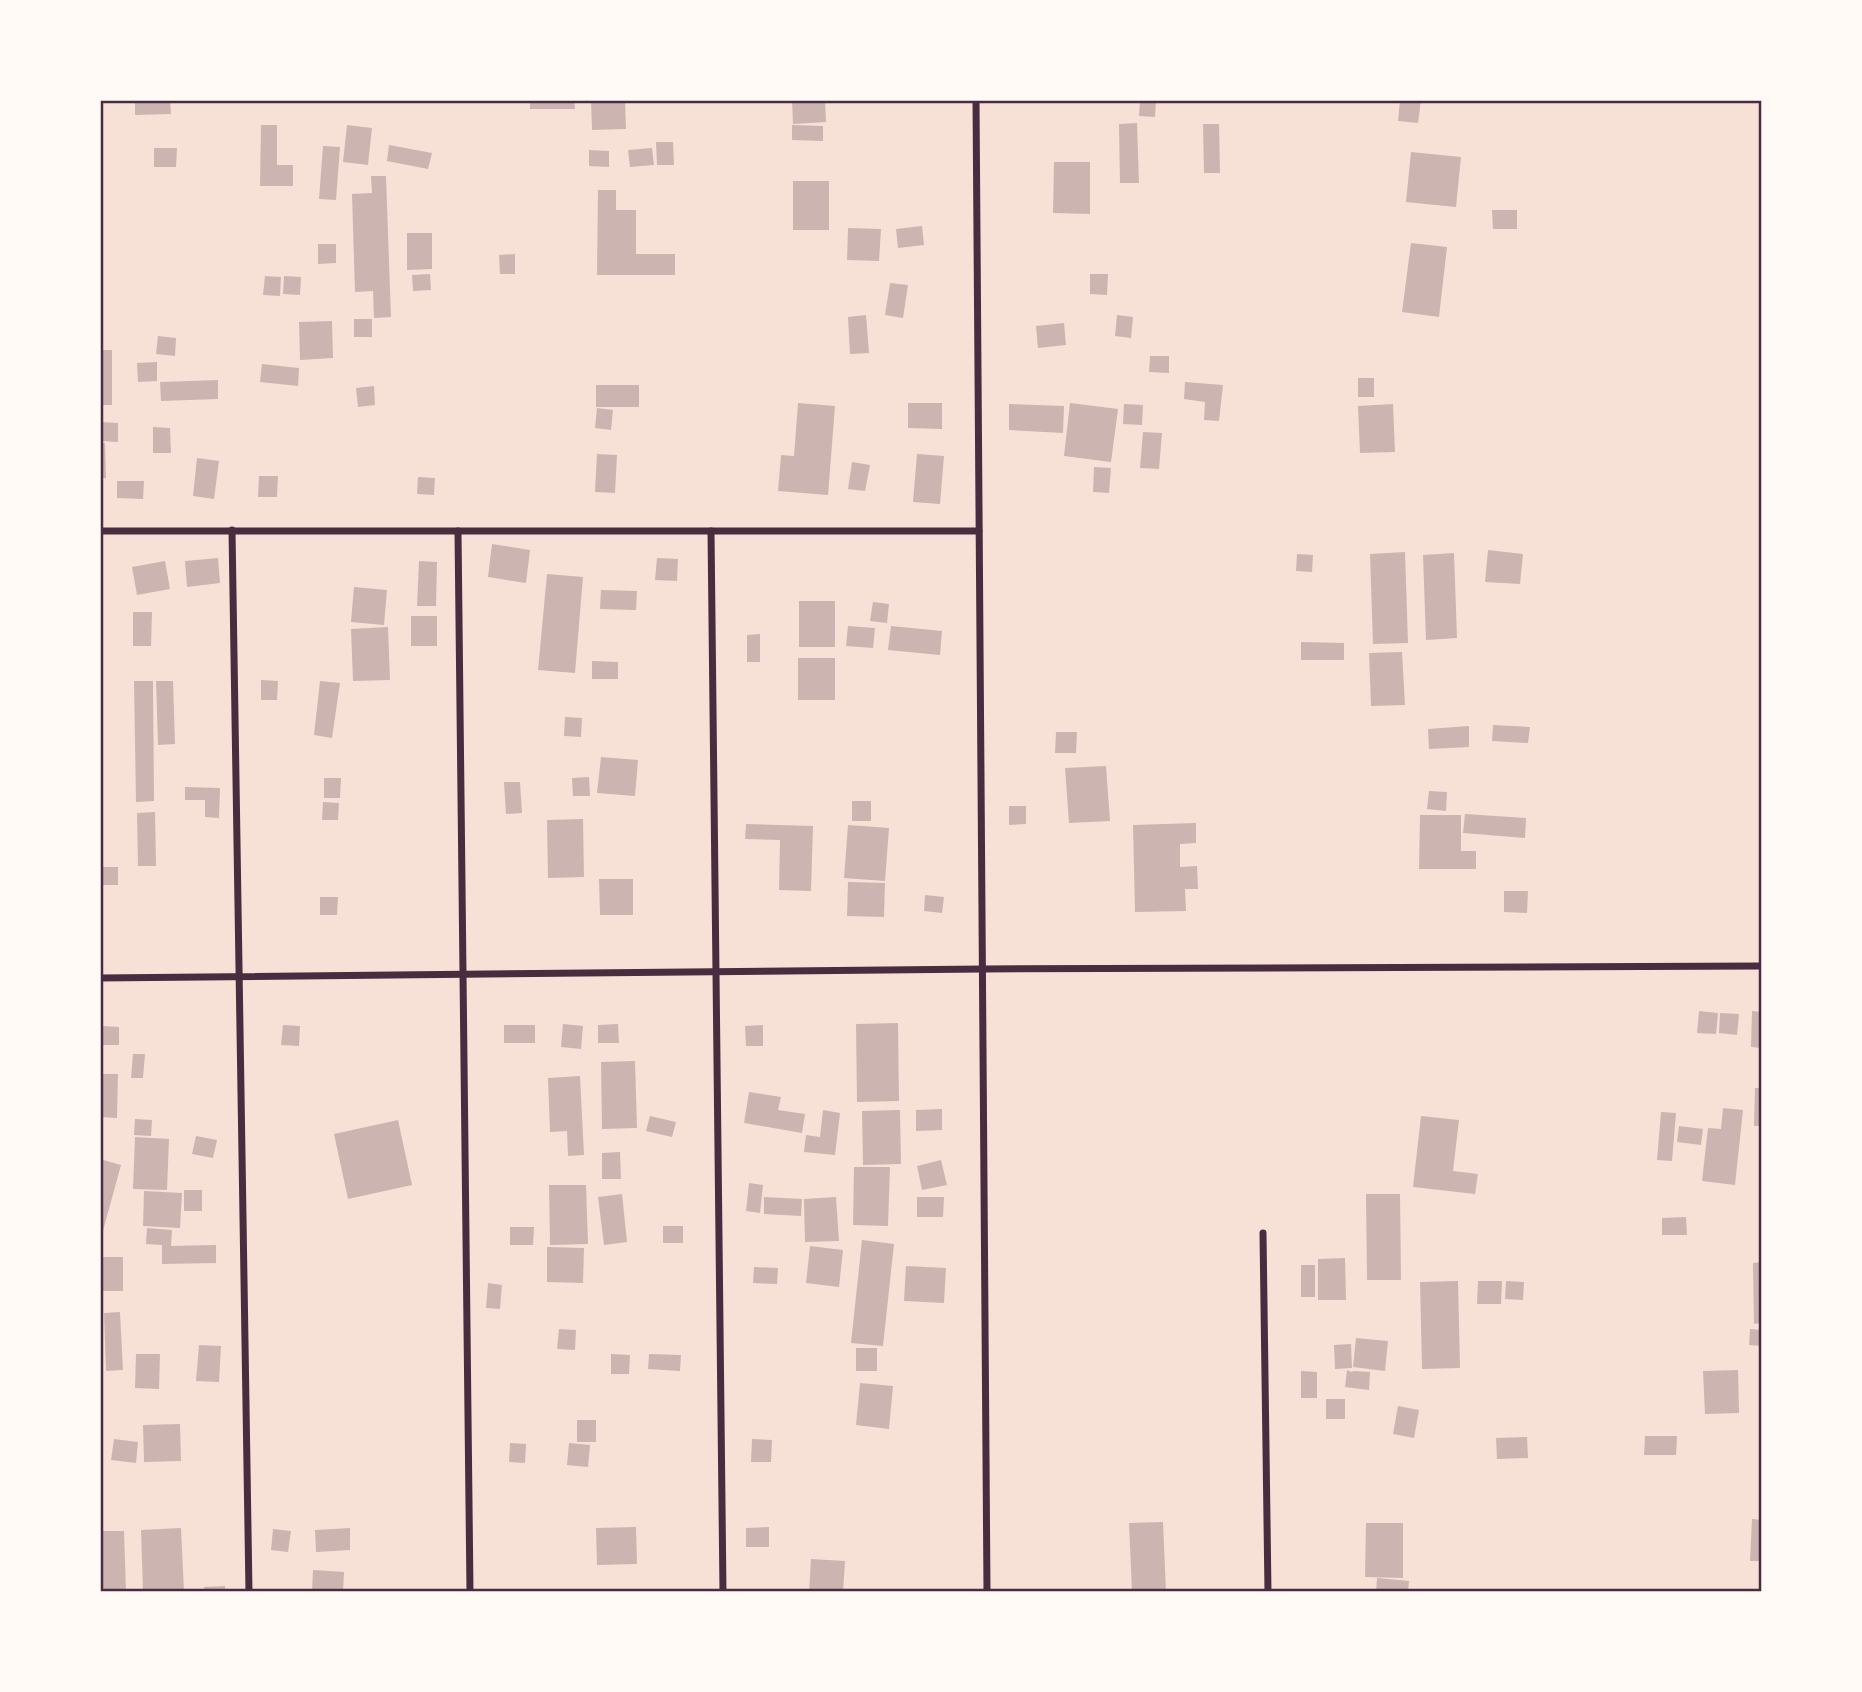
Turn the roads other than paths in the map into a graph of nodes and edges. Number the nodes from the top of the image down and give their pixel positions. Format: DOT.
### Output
graph roads {
  1 [pos="976,100"];
  2 [pos="232,530"];
  3 [pos="100,531"];
  4 [pos="458,531"];
  5 [pos="711,531"];
  6 [pos="979,531"];
  7 [pos="1762,965"];
  8 [pos="983,969"];
  9 [pos="716,972"];
  10 [pos="463,975"];
  11 [pos="239,977"];
  12 [pos="100,978"];
  13 [pos="1263,1233"];
  14 [pos="249,1592"];
  15 [pos="470,1592"];
  16 [pos="723,1592"];
  17 [pos="987,1592"];
  18 [pos="1268,1592"];
  1 -- 6 [label="street"];
  2 -- 3 [label="street"];
  2 -- 4 [label="street"];
  2 -- 11 [label="street"];
  4 -- 5 [label="street"];
  4 -- 10 [label="street"];
  5 -- 6 [label="street"];
  5 -- 9 [label="street"];
  6 -- 8 [label="street"];
  7 -- 8 [label="street"];
  8 -- 9 [label="street"];
  8 -- 17 [label="street"];
  9 -- 10 [label="street"];
  9 -- 16 [label="street"];
  10 -- 11 [label="street"];
  10 -- 15 [label="street"];
  11 -- 12 [label="street"];
  11 -- 14 [label="street"];
  13 -- 18 [label="street"];
}
